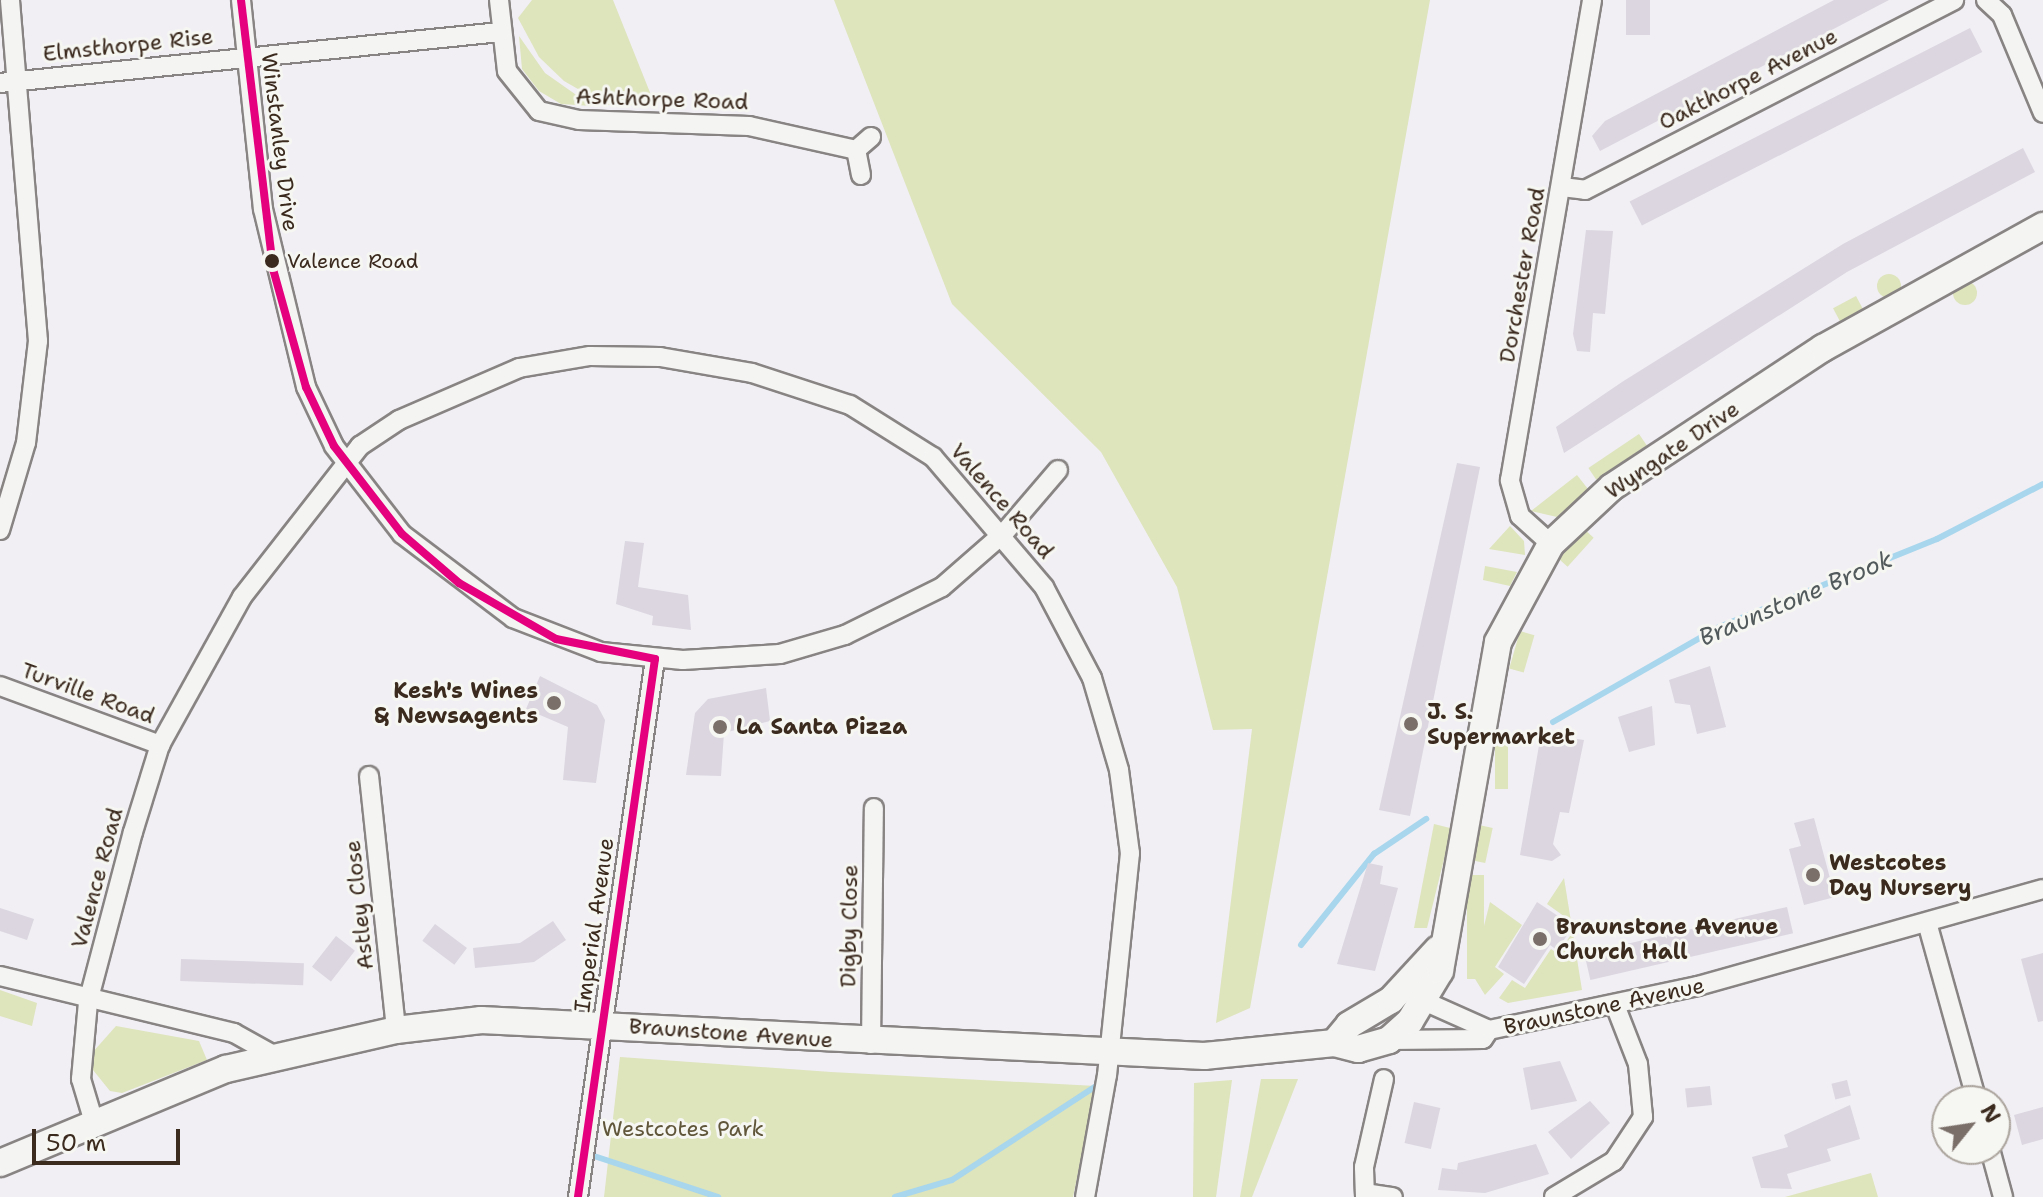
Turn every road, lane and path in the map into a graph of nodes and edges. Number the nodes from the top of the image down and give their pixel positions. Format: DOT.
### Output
graph roads {
  1 [pos="10,0"];
  2 [pos="241,0"];
  3 [pos="499,0"];
  4 [pos="1592,0"];
  5 [pos="1954,0"];
  6 [pos="1986,0"];
  7 [pos="500,32"];
  8 [pos="245,57"];
  9 [pos="8,82"];
  10 [pos="2043,113"];
  11 [pos="871,137"];
  12 [pos="856,150"];
  13 [pos="861,175"];
  14 [pos="1562,187"];
  15 [pos="2043,226"];
  16 [pos="349,467"];
  17 [pos="1058,470"];
  18 [pos="0,530"];
  19 [pos="1004,533"];
  20 [pos="1551,544"];
  21 [pos="655,659"];
  22 [pos="0,686"];
  23 [pos="160,745"];
  24 [pos="369,776"];
  25 [pos="874,808"];
  26 [pos="2043,889"];
  27 [pos="1928,926"];
  28 [pos="0,976"];
  29 [pos="1415,999"];
  30 [pos="88,1002"];
  31 [pos="1615,1005"];
  32 [pos="604,1024"];
  33 [pos="396,1030"];
  34 [pos="1489,1030"];
  35 [pos="1389,1040"];
  36 [pos="1447,1042"];
  37 [pos="1334,1043"];
  38 [pos="871,1044"];
  39 [pos="1108,1053"];
  40 [pos="277,1057"];
  41 [pos="1384,1079"];
  42 [pos="1973,1085"];
  43 [pos="93,1119"];
  44 [pos="0,1163"];
  45 [pos="1994,1165"];
  46 [pos="1368,1195"];
  47 [pos="578,1197"];
  48 [pos="1085,1197"];
  49 [pos="1393,1197"];
  50 [pos="1554,1197"];
  51 [pos="2003,1197"];
  1 -- 9 [label="street"];
  2 -- 8 [label="street, Winstanley Drive"];
  3 -- 7 [label="street, Ashthorpe Road"];
  4 -- 14 [label="street, Dorchester Road"];
  5 -- 14 [label="street, Oakthorpe Avenue"];
  6 -- 10 [label="street"];
  7 -- 8 [label="street, Elmsthorpe Rise"];
  7 -- 12 [label="street, Ashthorpe Road"];
  8 -- 9 [label="street, Elmsthorpe Rise"];
  8 -- 16 [label="street, Winstanley Drive"];
  9 -- 18 [label="street"];
  11 -- 12 [label="street"];
  12 -- 13 [label="street"];
  14 -- 20 [label="street, Dorchester Road"];
  15 -- 20 [label="street, Wyngate Drive"];
  16 -- 19 [label="street, Valence Road"];
  16 -- 21 [label="street, Winstanley Drive"];
  16 -- 23 [label="street, Valence Road"];
  17 -- 19 [label="street, Winstanley Drive"];
  19 -- 21 [label="street, Winstanley Drive"];
  19 -- 39 [label="street, Valence Road"];
  20 -- 29 [label="street, Wyngate Drive"];
  21 -- 32 [label="street, Imperial Avenue"];
  22 -- 23 [label="street, Turville Road"];
  23 -- 30 [label="street, Valence Road"];
  24 -- 33 [label="street, Astley Close"];
  25 -- 38 [label="street, Digby Close"];
  26 -- 27 [label="street, Braunstone Avenue"];
  27 -- 31 [label="street, Braunstone Avenue"];
  27 -- 42 [label="street"];
  28 -- 30 [label="street"];
  29 -- 34 [label="street, Braunstone Avenue"];
  29 -- 35 [label="street"];
  29 -- 36 [label="street"];
  29 -- 37 [label="street"];
  30 -- 40 [label="street"];
  30 -- 43 [label="street, Valence Road"];
  31 -- 34 [label="street, Braunstone Avenue"];
  31 -- 50 [label="street"];
  32 -- 33 [label="street, Braunstone Avenue"];
  32 -- 38 [label="street, Braunstone Avenue"];
  32 -- 47 [label="street, Imperial Avenue"];
  33 -- 40 [label="street, Braunstone Avenue"];
  34 -- 36 [label="street, Braunstone Avenue"];
  35 -- 36 [label="street, Braunstone Avenue"];
  35 -- 37 [label="street, Braunstone Avenue"];
  37 -- 39 [label="street, Braunstone Avenue"];
  38 -- 39 [label="street, Braunstone Avenue"];
  39 -- 48 [label="street, Valence Road"];
  40 -- 43 [label="street, Braunstone Avenue"];
  41 -- 46 [label="street"];
  43 -- 44 [label="street, Braunstone Avenue"];
  45 -- 51 [label="street"];
  46 -- 49 [label="street"];
}
